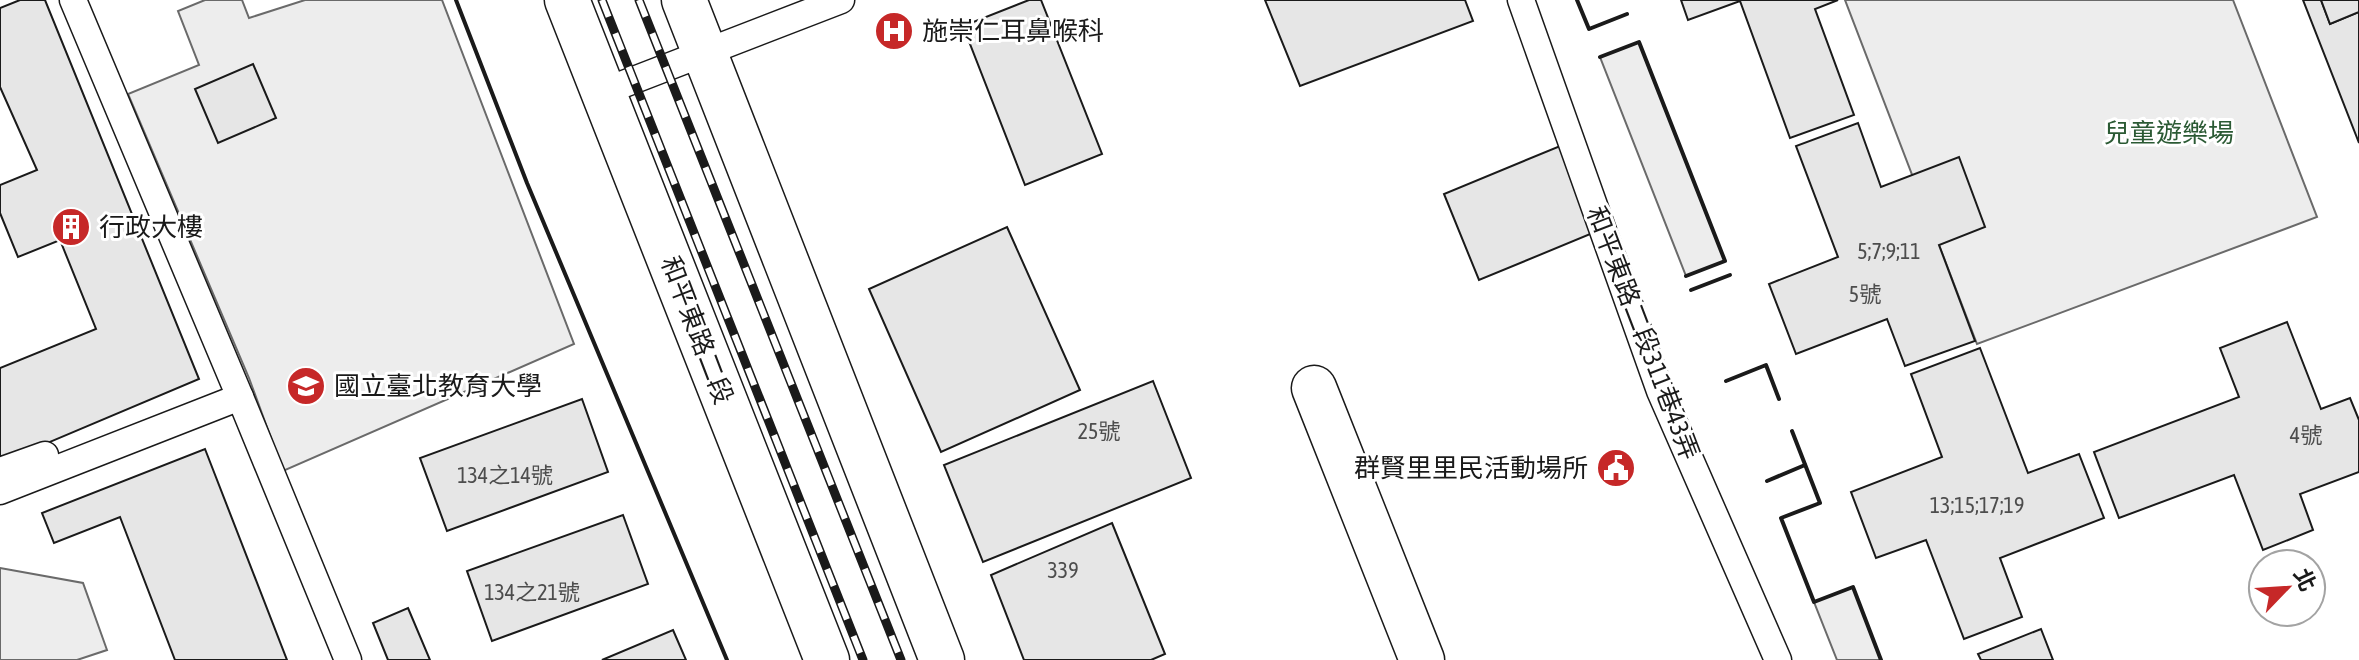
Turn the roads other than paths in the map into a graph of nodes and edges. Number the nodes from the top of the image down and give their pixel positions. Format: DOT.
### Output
graph roads {
  1 [pos="73,0"];
  2 [pos="567,0"];
  3 [pos="684,0"];
  4 [pos="841,0"];
  5 [pos="1521,0"];
  6 [pos="705,54"];
  7 [pos="603,92"];
  8 [pos="1314,388"];
  9 [pos="240,397"];
  10 [pos="80,457"];
  11 [pos="0,471"];
  12 [pos="0,491"];
  13 [pos="348,660"];
  14 [pos="827,660"];
  15 [pos="942,660"];
  16 [pos="1422,660"];
  17 [pos="1778,660"];
  1 -- 9 [label="lane"];
  2 -- 7 [label="main road, 和平東路二段"];
  3 -- 6 [label="main road"];
  4 -- 6 [label="lane"];
  5 -- 17 [label="lane, 和平東路二段311巷43弄"];
  6 -- 7 [label="lane"];
  6 -- 15 [label="main road"];
  7 -- 14 [label="main road, 和平東路二段"];
  8 -- 16 [label="main road"];
  9 -- 10 [label="lane"];
  9 -- 13 [label="lane"];
  10 -- 11 [label="lane"];
  10 -- 12 [label="lane"];
}
